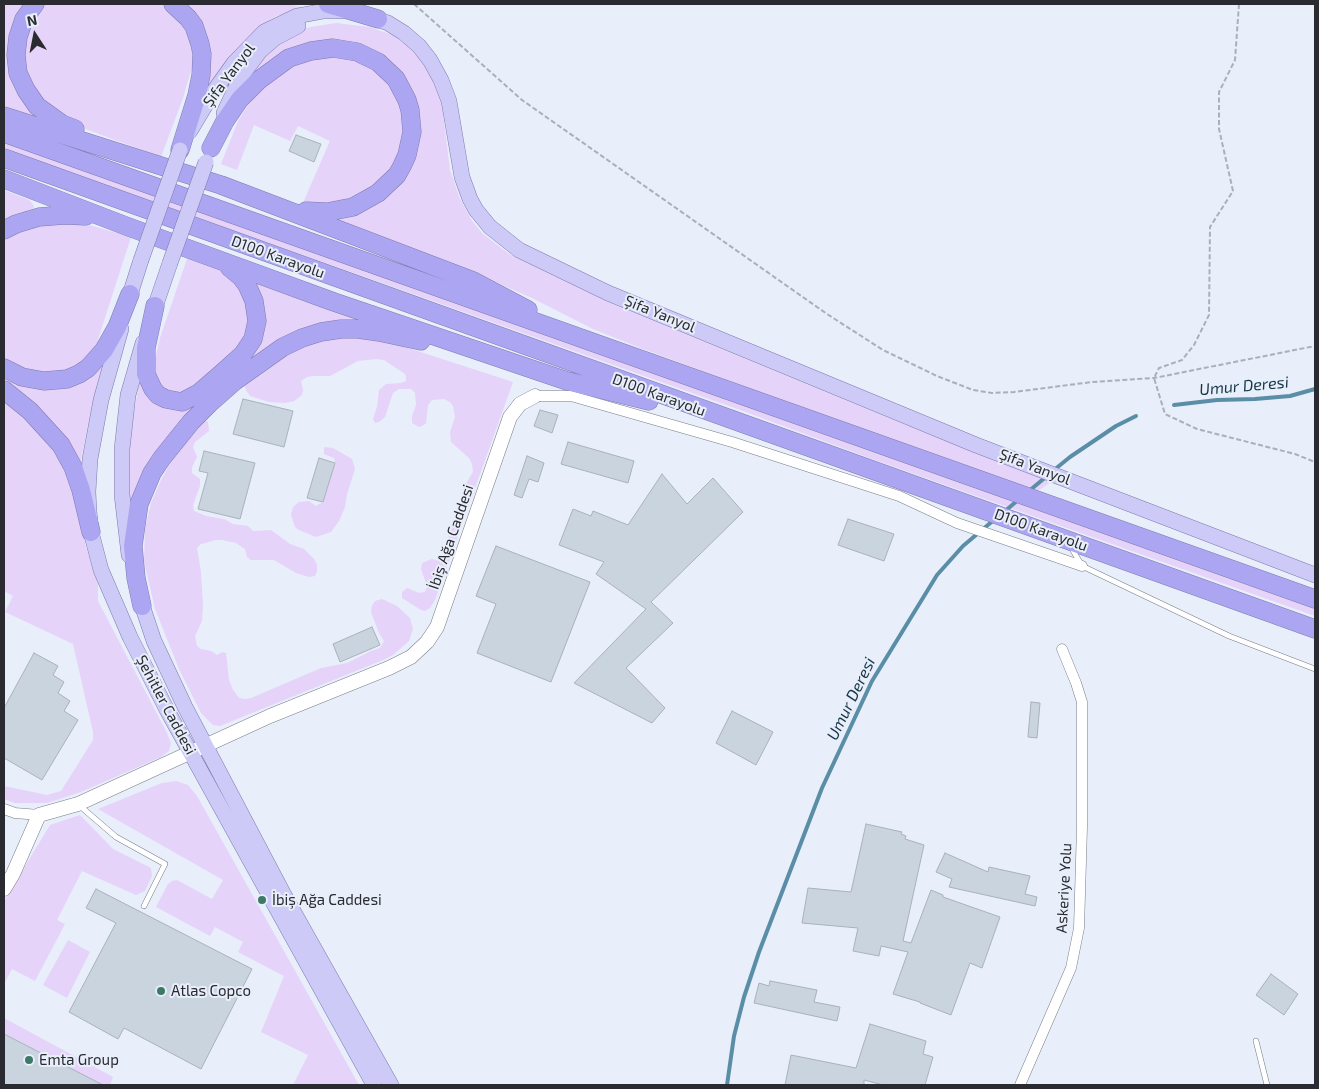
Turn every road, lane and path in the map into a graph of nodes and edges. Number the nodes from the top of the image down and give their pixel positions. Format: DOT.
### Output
graph roads {
  1 [pos="35,4"];
  2 [pos="173,4"];
  3 [pos="328,4"];
  4 [pos="414,4"];
  5 [pos="1239,4"];
  6 [pos="378,19"];
  7 [pos="6,121"];
  8 [pos="180,150"];
  9 [pos="208,155"];
  10 [pos="4,158"];
  11 [pos="137,158"];
  12 [pos="4,179"];
  13 [pos="262,200"];
  14 [pos="126,226"];
  15 [pos="4,230"];
  16 [pos="202,254"];
  17 [pos="141,260"];
  18 [pos="130,294"];
  19 [pos="155,306"];
  20 [pos="586,340"];
  21 [pos="1315,346"];
  22 [pos="506,359"];
  23 [pos="4,368"];
  24 [pos="1154,378"];
  25 [pos="4,390"];
  26 [pos="535,396"];
  27 [pos="732,421"];
  28 [pos="1315,462"];
  29 [pos="91,532"];
  30 [pos="1067,540"];
  31 [pos="1082,566"];
  32 [pos="1315,575"];
  33 [pos="1315,599"];
  34 [pos="142,606"];
  35 [pos="1315,629"];
  36 [pos="1062,649"];
  37 [pos="1315,669"];
  38 [pos="207,746"];
  39 [pos="191,753"];
  40 [pos="78,804"];
  41 [pos="4,809"];
  42 [pos="38,815"];
  43 [pos="4,889"];
  44 [pos="144,906"];
  45 [pos="1256,1041"];
  46 [pos="374,1085"];
  47 [pos="391,1085"];
  48 [pos="1020,1085"];
  49 [pos="1267,1085"];
  1 -- 11 [label="highway"];
  2 -- 8 [label="highway"];
  3 -- 6 [label="highway"];
  4 -- 24 [label="path"];
  5 -- 24 [label="path"];
  6 -- 8 [label="main road, Şifa Yanyol"];
  6 -- 9 [label="main road, Şehitler Caddesi"];
  6 -- 32 [label="main road, Şifa Yanyol"];
  7 -- 11 [label="highway"];
  7 -- 20 [label="highway, D100 Karayolu"];
  8 -- 17 [label="main road, Şifa Yanyol, bridge"];
  9 -- 13 [label="highway"];
  9 -- 19 [label="main road, Şehitler Caddesi, bridge"];
  10 -- 27 [label="highway, D100 Karayolu"];
  11 -- 13 [label="highway"];
  12 -- 14 [label="highway"];
  13 -- 20 [label="highway"];
  14 -- 15 [label="highway"];
  14 -- 16 [label="highway"];
  16 -- 19 [label="highway"];
  16 -- 22 [label="highway"];
  17 -- 18 [label="main road, Şehitler Caddesi"];
  18 -- 23 [label="highway"];
  18 -- 29 [label="main road, Şehitler Caddesi"];
  19 -- 34 [label="main road, Şehitler Caddesi"];
  20 -- 33 [label="highway, D100 Karayolu"];
  21 -- 24 [label="path"];
  22 -- 27 [label="highway"];
  22 -- 34 [label="highway"];
  24 -- 28 [label="path"];
  25 -- 29 [label="highway"];
  26 -- 31 [label="street"];
  26 -- 38 [label="street, İbiş Ağa Caddesi"];
  27 -- 30 [label="highway, D100 Karayolu"];
  29 -- 39 [label="main road, Şehitler Caddesi"];
  30 -- 31 [label="lane"];
  30 -- 35 [label="highway, D100 Karayolu"];
  31 -- 37 [label="lane"];
  34 -- 38 [label="main road, Şehitler Caddesi"];
  36 -- 48 [label="street, Askeriye Yolu"];
  38 -- 39 [label="street, İbiş Ağa Caddesi"];
  38 -- 47 [label="main road, Şehitler Caddesi"];
  39 -- 40 [label="street, İbiş Ağa Caddesi"];
  39 -- 46 [label="main road, Şehitler Caddesi"];
  40 -- 42 [label="street, İbiş Ağa Caddesi"];
  40 -- 44 [label="lane"];
  41 -- 42 [label="street"];
  42 -- 43 [label="street"];
  45 -- 49 [label="lane"];
}
